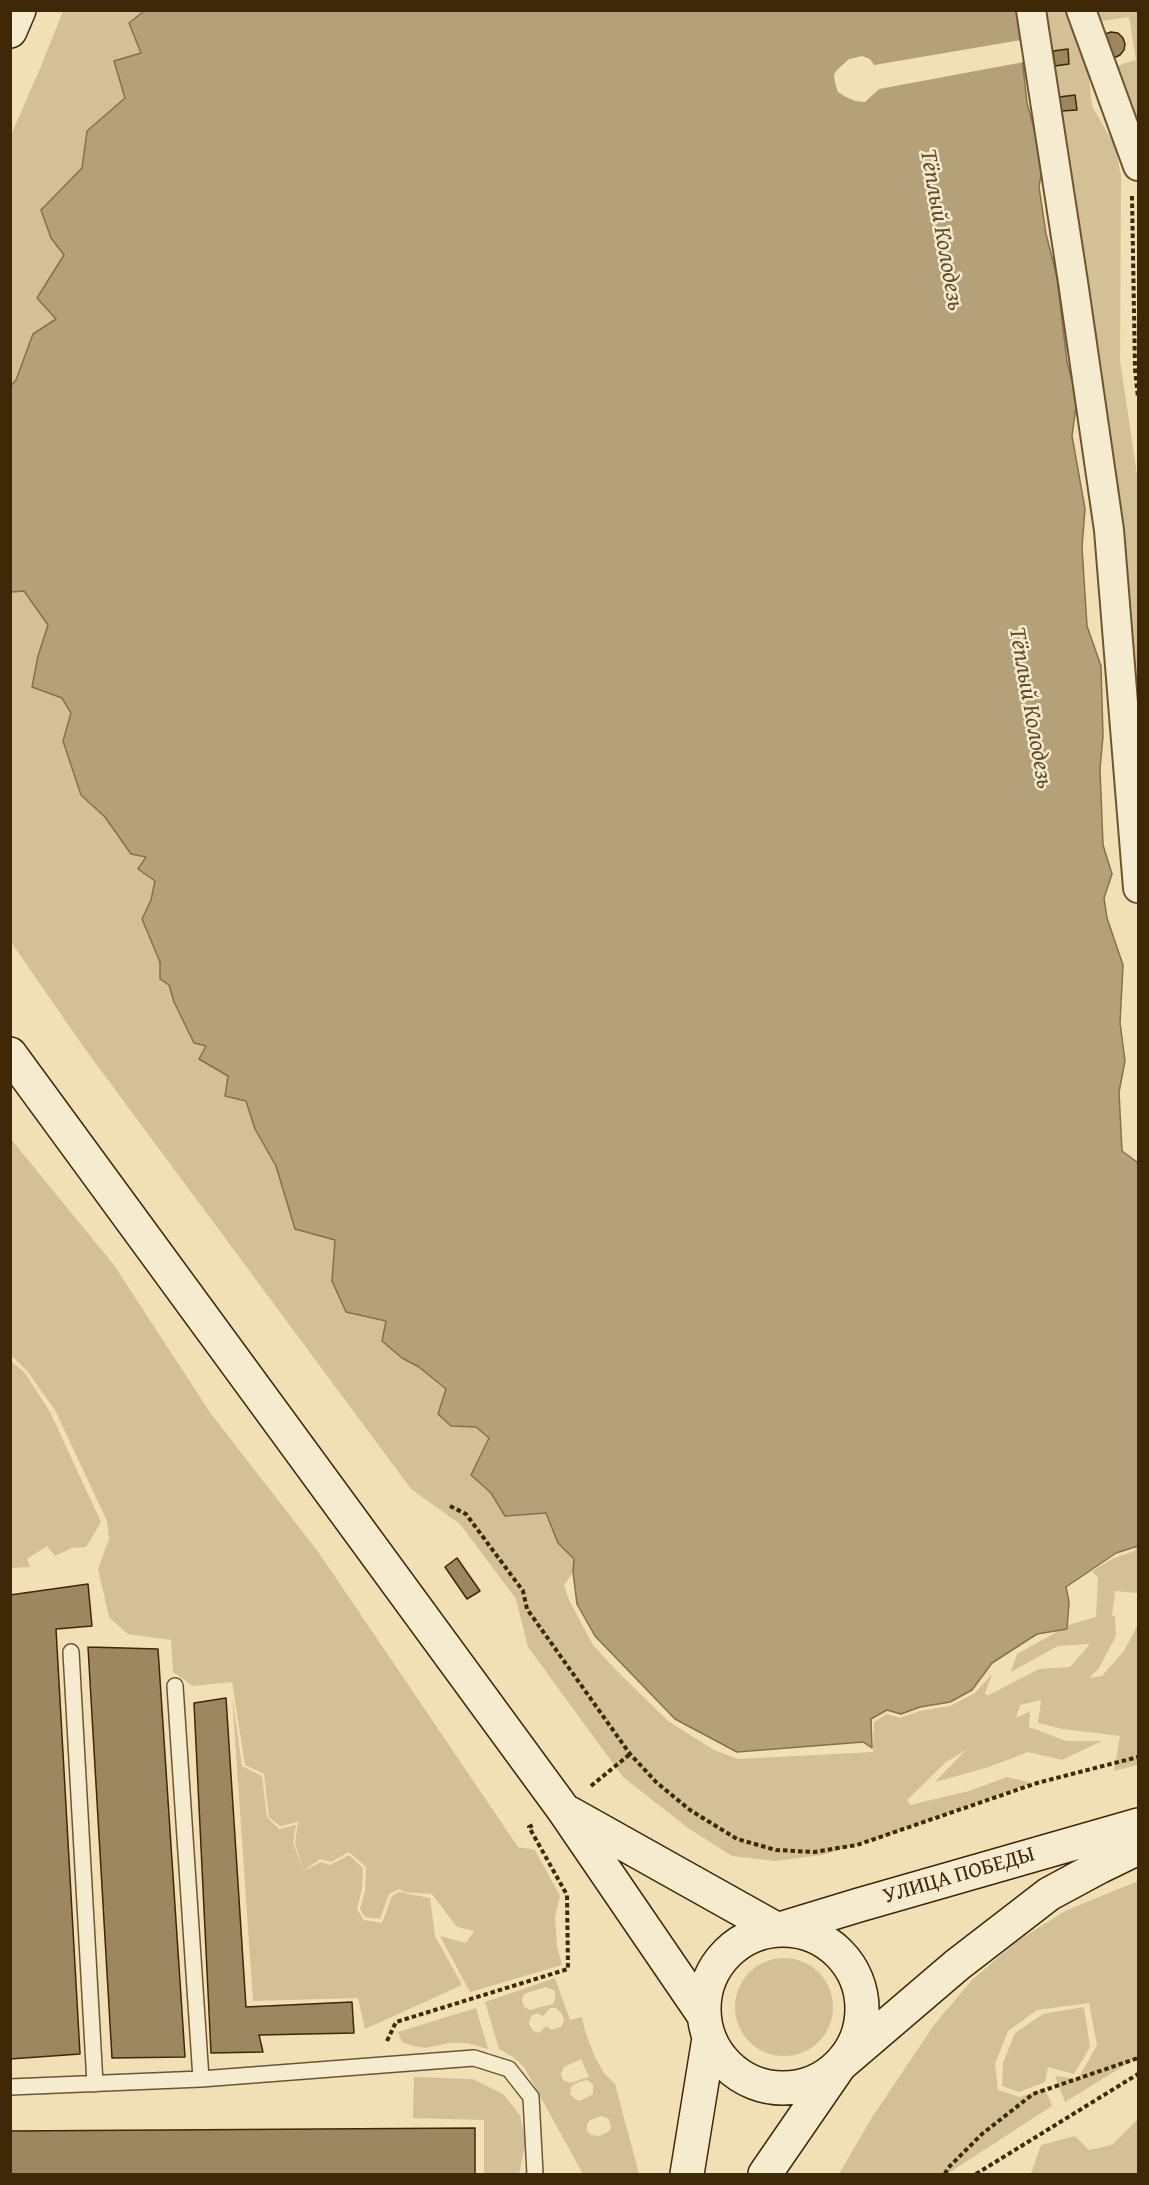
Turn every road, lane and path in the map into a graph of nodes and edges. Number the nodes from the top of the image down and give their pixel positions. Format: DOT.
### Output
graph roads {
  1 [pos="19,10"];
  2 [pos="1031,10"];
  3 [pos="1081,10"];
  4 [pos="10,31"];
  5 [pos="1135,158"];
  6 [pos="1138,398"];
  7 [pos="1138,888"];
  8 [pos="10,1054"];
  9 [pos="450,1506"];
  10 [pos="71,1652"];
  11 [pos="176,1686"];
  12 [pos="1138,1757"];
  13 [pos="563,1809"];
  14 [pos="1138,1825"];
  15 [pos="1138,1848"];
  16 [pos="778,1929"];
  17 [pos="568,1969"];
  18 [pos="706,2026"];
  19 [pos="1138,2058"];
  20 [pos="377,2065"];
  21 [pos="840,2065"];
  22 [pos="1138,2074"];
  23 [pos="201,2079"];
  24 [pos="95,2084"];
  25 [pos="10,2087"];
  26 [pos="535,2175"];
  27 [pos="687,2175"];
  28 [pos="765,2175"];
  29 [pos="945,2175"];
  30 [pos="976,2175"];
  1 -- 4 [label="main road"];
  2 -- 7 [label="street"];
  3 -- 5 [label="street"];
  5 -- 6 [label="path"];
  8 -- 13 [label="main road"];
  9 -- 12 [label="path"];
  10 -- 24 [label="lane"];
  11 -- 23 [label="lane"];
  13 -- 16 [label="main road"];
  13 -- 18 [label="main road"];
  14 -- 16 [label="main road, УЛИЦА ПОБЕДЫ"];
  15 -- 21 [label="main road"];
  16 -- 18 [label="main road"];
  16 -- 21 [label="main road"];
  17 -- 20 [label="path"];
  18 -- 21 [label="main road"];
  18 -- 27 [label="main road"];
  19 -- 29 [label="path"];
  20 -- 23 [label="lane"];
  20 -- 26 [label="lane"];
  21 -- 28 [label="main road"];
  22 -- 30 [label="path"];
  23 -- 24 [label="lane"];
  24 -- 25 [label="lane"];
}
